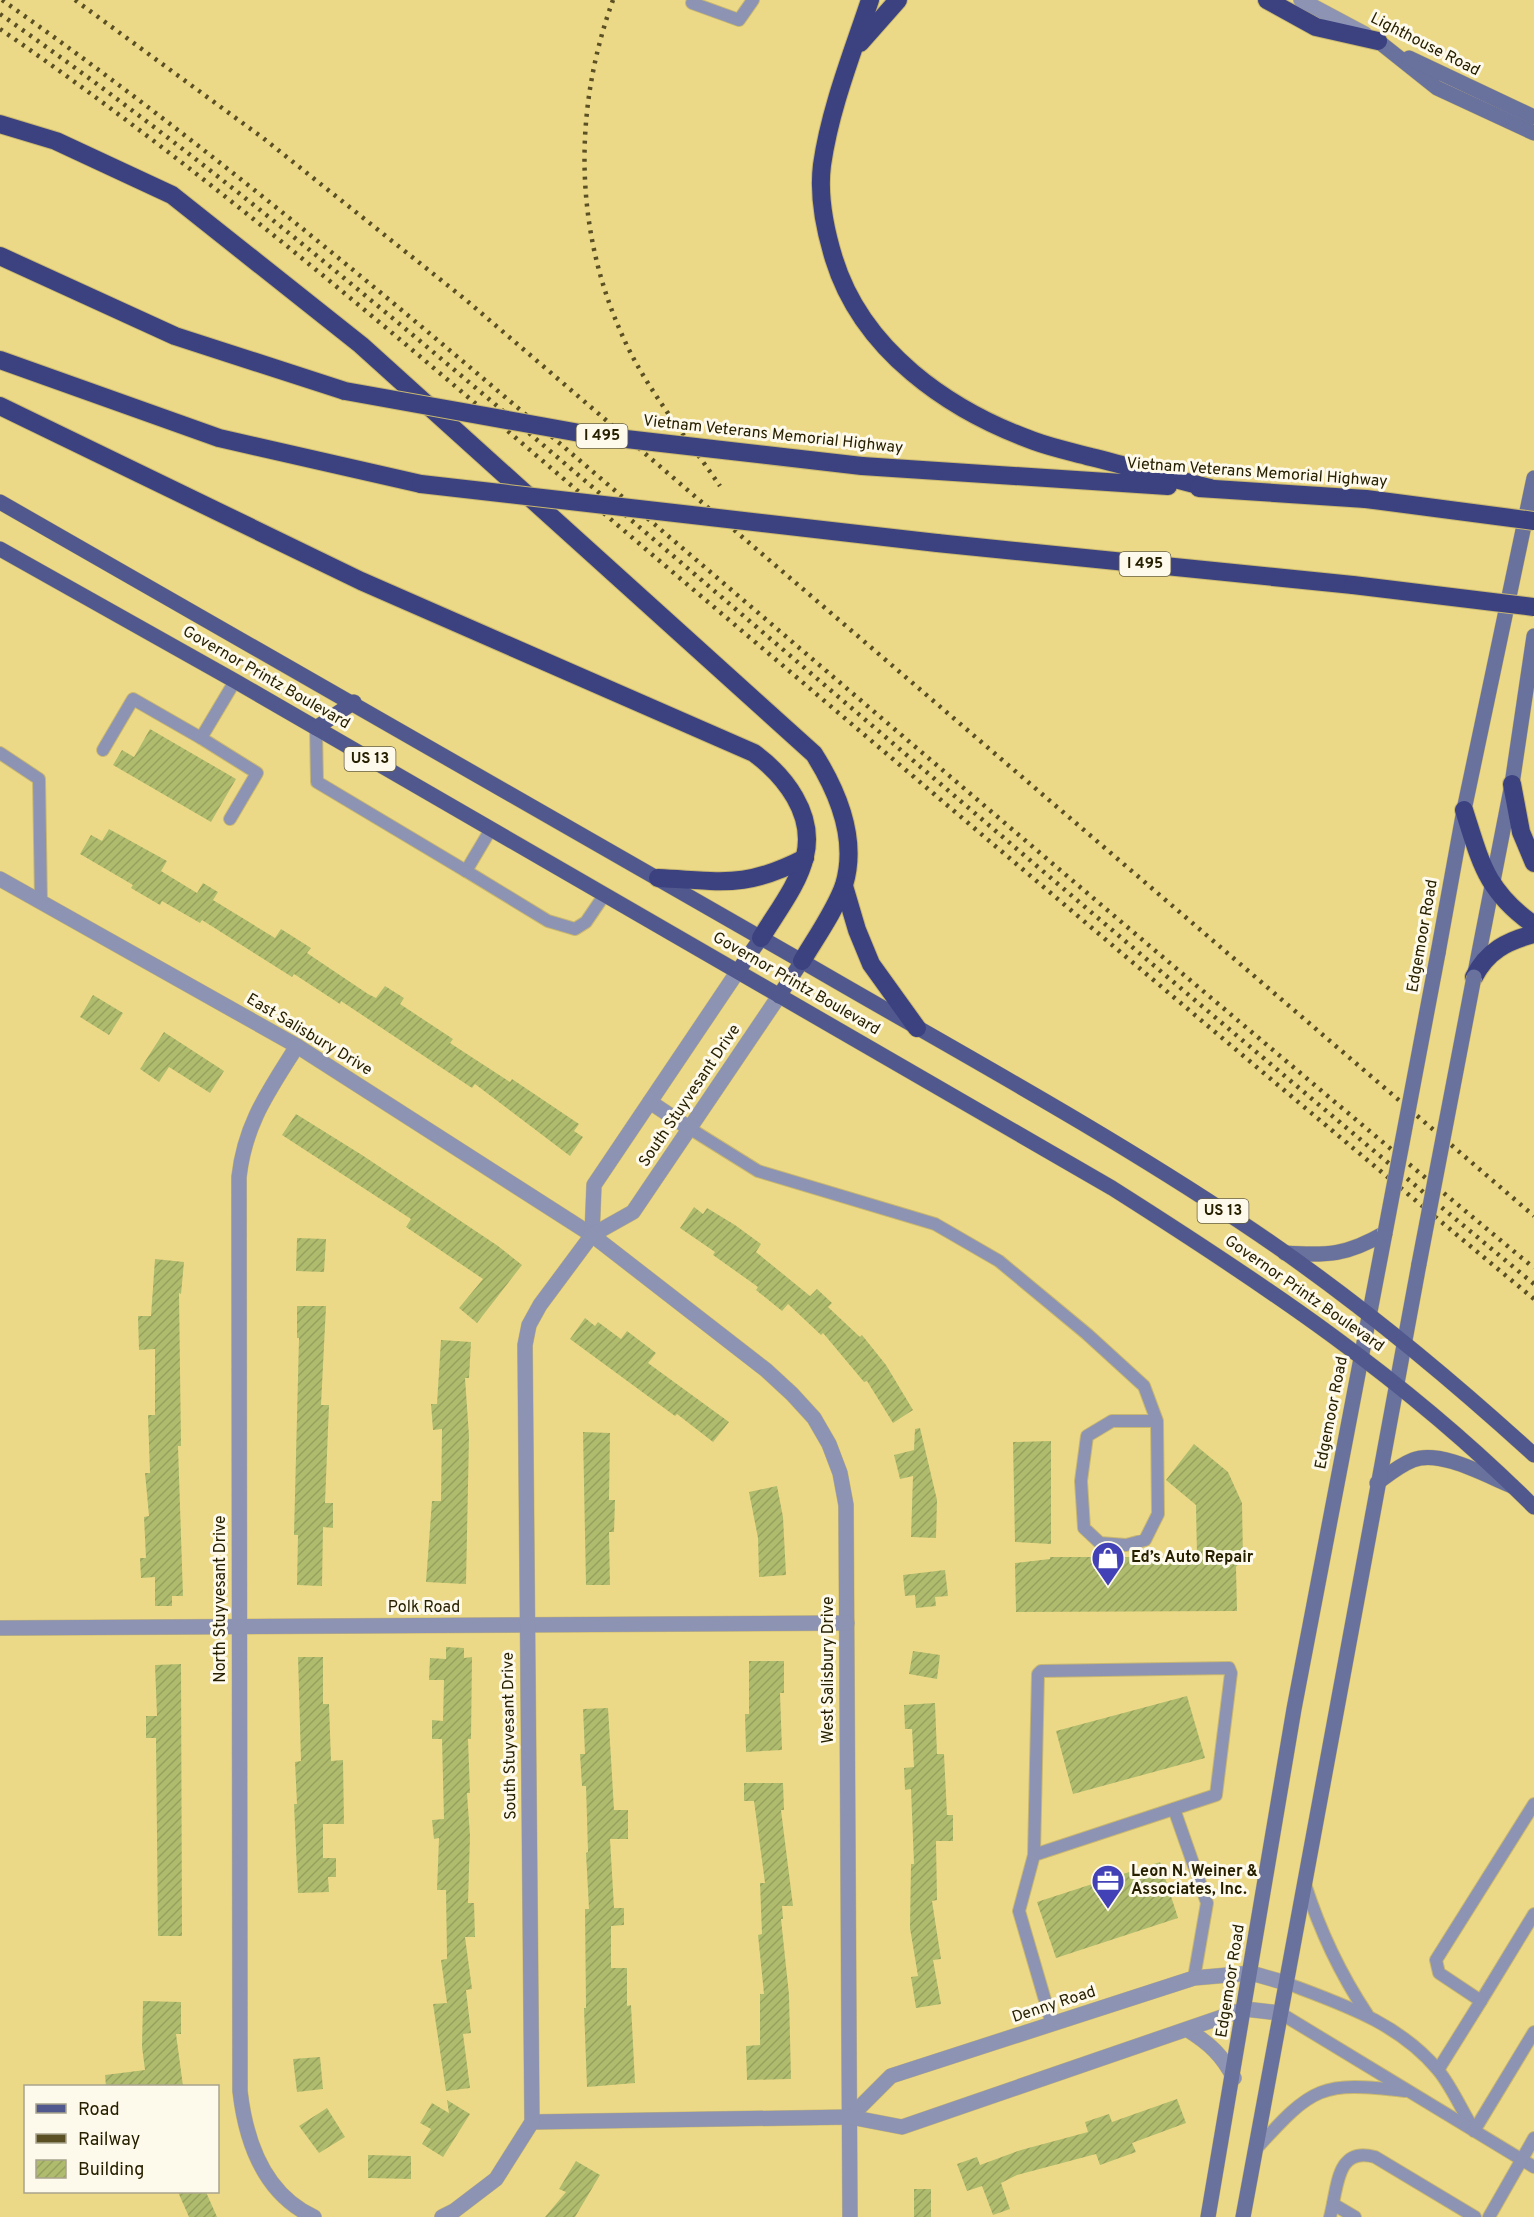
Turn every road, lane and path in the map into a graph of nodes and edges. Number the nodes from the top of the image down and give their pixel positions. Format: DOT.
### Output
graph roads {
  1 [pos="693,0"];
  2 [pos="753,0"];
  3 [pos="870,0"];
  4 [pos="898,0"];
  5 [pos="1267,0"];
  6 [pos="1301,0"];
  7 [pos="1378,41"];
  8 [pos="853,51"];
  9 [pos="1534,117"];
  10 [pos="0,124"];
  11 [pos="1534,133"];
  12 [pos="0,256"];
  13 [pos="0,360"];
  14 [pos="0,406"];
  15 [pos="1534,478"];
  16 [pos="1210,488"];
  17 [pos="0,502"];
  18 [pos="1534,521"];
  19 [pos="0,549"];
  20 [pos="1534,607"];
  21 [pos="1534,636"];
  22 [pos="235,681"];
  23 [pos="354,702"];
  24 [pos="316,728"];
  25 [pos="201,738"];
  26 [pos="103,750"];
  27 [pos="0,753"];
  28 [pos="1512,784"];
  29 [pos="1464,810"];
  30 [pos="230,819"];
  31 [pos="491,829"];
  32 [pos="805,858"];
  33 [pos="1534,863"];
  34 [pos="466,871"];
  35 [pos="658,878"];
  36 [pos="0,879"];
  37 [pos="1491,884"];
  38 [pos="844,886"];
  39 [pos="605,894"];
  40 [pos="40,902"];
  41 [pos="1534,925"];
  42 [pos="1534,934"];
  43 [pos="761,938"];
  44 [pos="802,962"];
  45 [pos="738,971"];
  46 [pos="1474,977"];
  47 [pos="779,996"];
  48 [pos="917,1028"];
  49 [pos="297,1046"];
  50 [pos="650,1102"];
  51 [pos="689,1128"];
  52 [pos="1385,1233"];
  53 [pos="592,1235"];
  54 [pos="1285,1253"];
  55 [pos="1369,1315"];
  56 [pos="1404,1343"];
  57 [pos="1361,1355"];
  58 [pos="1396,1383"];
  59 [pos="1157,1421"];
  60 [pos="1534,1455"];
  61 [pos="1377,1483"];
  62 [pos="1514,1488"];
  63 [pos="1534,1508"];
  64 [pos="847,1623"];
  65 [pos="526,1625"];
  66 [pos="239,1627"];
  67 [pos="0,1628"];
  68 [pos="1534,1804"];
  69 [pos="1174,1809"];
  70 [pos="1034,1855"];
  71 [pos="1305,1884"];
  72 [pos="1534,1914"];
  73 [pos="1251,1973"];
  74 [pos="1194,1978"];
  75 [pos="1286,1983"];
  76 [pos="1481,2001"];
  77 [pos="1245,2009"];
  78 [pos="1280,2013"];
  79 [pos="1367,2014"];
  80 [pos="1052,2024"];
  81 [pos="1188,2030"];
  82 [pos="1534,2032"];
  83 [pos="1438,2070"];
  84 [pos="1234,2078"];
  85 [pos="1410,2092"];
  86 [pos="850,2117"];
  87 [pos="532,2122"];
  88 [pos="1474,2131"];
  89 [pos="1534,2138"];
  90 [pos="1256,2149"];
  91 [pos="1521,2159"];
  92 [pos="1534,2167"];
  93 [pos="1333,2204"];
  94 [pos="314,2217"];
  95 [pos="442,2217"];
  96 [pos="850,2217"];
  97 [pos="1208,2217"];
  98 [pos="1243,2217"];
  99 [pos="1330,2217"];
  100 [pos="1355,2217"];
  101 [pos="1475,2217"];
  102 [pos="1489,2217"];
  1 -- 2 [label="lane"];
  3 -- 8 [label="highway"];
  4 -- 8 [label="highway"];
  5 -- 7 [label="highway"];
  6 -- 7 [label="street, Lighthouse Road"];
  7 -- 9 [label="main road, Lighthouse Road"];
  7 -- 11 [label="main road"];
  8 -- 16 [label="highway"];
  10 -- 38 [label="highway"];
  12 -- 16 [label="highway, Vietnam Veterans Memorial Highway / I 495, bridge"];
  13 -- 20 [label="highway, I 495, bridge"];
  14 -- 32 [label="highway"];
  15 -- 29 [label="main road, Edgemoor Road"];
  16 -- 18 [label="highway, Vietnam Veterans Memorial Highway / I 495, bridge"];
  17 -- 23 [label="main road, Governor Printz Boulevard / US 13"];
  19 -- 22 [label="main road, Governor Printz Boulevard / US 13"];
  21 -- 28 [label="main road"];
  22 -- 24 [label="main road, Governor Printz Boulevard / US 13"];
  22 -- 25 [label="lane"];
  23 -- 24 [label="main road"];
  23 -- 35 [label="main road, Governor Printz Boulevard / US 13"];
  24 -- 31 [label="main road, Governor Printz Boulevard / US 13"];
  24 -- 34 [label="lane"];
  25 -- 26 [label="lane"];
  25 -- 30 [label="lane"];
  27 -- 40 [label="lane"];
  28 -- 33 [label="highway"];
  28 -- 37 [label="main road"];
  29 -- 37 [label="highway"];
  29 -- 52 [label="main road, Edgemoor Road, bridge"];
  31 -- 34 [label="lane"];
  31 -- 39 [label="main road, Governor Printz Boulevard / US 13"];
  32 -- 35 [label="highway"];
  32 -- 43 [label="highway"];
  34 -- 39 [label="lane"];
  35 -- 43 [label="main road, Governor Printz Boulevard / US 13"];
  36 -- 40 [label="street, East Salisbury Drive"];
  37 -- 41 [label="highway"];
  37 -- 46 [label="main road"];
  38 -- 44 [label="highway"];
  38 -- 48 [label="highway"];
  39 -- 45 [label="main road, Governor Printz Boulevard / US 13"];
  40 -- 49 [label="street, East Salisbury Drive"];
  42 -- 46 [label="highway"];
  43 -- 44 [label="main road, Governor Printz Boulevard / US 13"];
  43 -- 45 [label="main road, South Stuyvesant Drive"];
  44 -- 47 [label="main road, South Stuyvesant Drive"];
  44 -- 48 [label="main road, Governor Printz Boulevard / US 13"];
  45 -- 47 [label="main road, Governor Printz Boulevard / US 13"];
  45 -- 50 [label="street, South Stuyvesant Drive"];
  46 -- 56 [label="main road, bridge"];
  47 -- 51 [label="street, South Stuyvesant Drive"];
  47 -- 57 [label="main road, Governor Printz Boulevard / US 13"];
  48 -- 54 [label="main road, Governor Printz Boulevard / US 13"];
  49 -- 53 [label="street, East Salisbury Drive"];
  49 -- 66 [label="street, North Stuyvesant Drive"];
  50 -- 51 [label="street"];
  50 -- 53 [label="street, South Stuyvesant Drive"];
  51 -- 53 [label="street, South Stuyvesant Drive"];
  51 -- 59 [label="lane"];
  52 -- 54 [label="main road"];
  52 -- 55 [label="main road, Edgemoor Road"];
  53 -- 64 [label="street, West Salisbury Drive"];
  53 -- 65 [label="street, South Stuyvesant Drive"];
  54 -- 55 [label="main road, Governor Printz Boulevard / US 13"];
  55 -- 56 [label="main road, Governor Printz Boulevard / US 13"];
  55 -- 57 [label="main road, Edgemoor Road"];
  56 -- 58 [label="main road"];
  56 -- 60 [label="main road, Governor Printz Boulevard / US 13"];
  57 -- 58 [label="main road, Governor Printz Boulevard / US 13"];
  57 -- 73 [label="main road, Edgemoor Road"];
  58 -- 61 [label="main road"];
  58 -- 62 [label="main road, Governor Printz Boulevard / US 13"];
  59 -- 59 [label="lane"];
  61 -- 62 [label="main road"];
  61 -- 71 [label="main road"];
  62 -- 63 [label="main road, Governor Printz Boulevard / US 13"];
  64 -- 65 [label="street, Polk Road"];
  64 -- 86 [label="street, West Salisbury Drive"];
  65 -- 66 [label="street, Polk Road"];
  65 -- 87 [label="street, South Stuyvesant Drive"];
  66 -- 67 [label="street, Polk Road"];
  66 -- 94 [label="street, North Stuyvesant Drive"];
  68 -- 76 [label="lane"];
  69 -- 70 [label="lane"];
  69 -- 70 [label="lane"];
  69 -- 74 [label="lane"];
  70 -- 80 [label="lane"];
  71 -- 75 [label="main road"];
  71 -- 79 [label="lane"];
  72 -- 76 [label="lane"];
  73 -- 74 [label="street, Denny Road"];
  73 -- 75 [label="street, Denny Road"];
  73 -- 77 [label="main road, Edgemoor Road"];
  74 -- 80 [label="street, Denny Road"];
  75 -- 78 [label="main road"];
  75 -- 79 [label="lane"];
  76 -- 83 [label="lane"];
  77 -- 78 [label="street"];
  77 -- 81 [label="street"];
  77 -- 84 [label="main road, Edgemoor Road"];
  78 -- 85 [label="lane"];
  78 -- 90 [label="main road"];
  79 -- 83 [label="lane"];
  80 -- 86 [label="street, Denny Road"];
  81 -- 84 [label="street"];
  81 -- 86 [label="street"];
  82 -- 88 [label="lane"];
  83 -- 88 [label="lane"];
  84 -- 97 [label="main road, Edgemoor Road"];
  85 -- 88 [label="lane"];
  85 -- 90 [label="lane"];
  86 -- 87 [label="street"];
  86 -- 96 [label="street, West Salisbury Drive"];
  87 -- 95 [label="street"];
  88 -- 91 [label="lane"];
  89 -- 91 [label="lane"];
  90 -- 98 [label="main road"];
  91 -- 92 [label="lane"];
  91 -- 102 [label="lane"];
  93 -- 99 [label="lane"];
  93 -- 100 [label="lane"];
  93 -- 101 [label="lane"];
}
